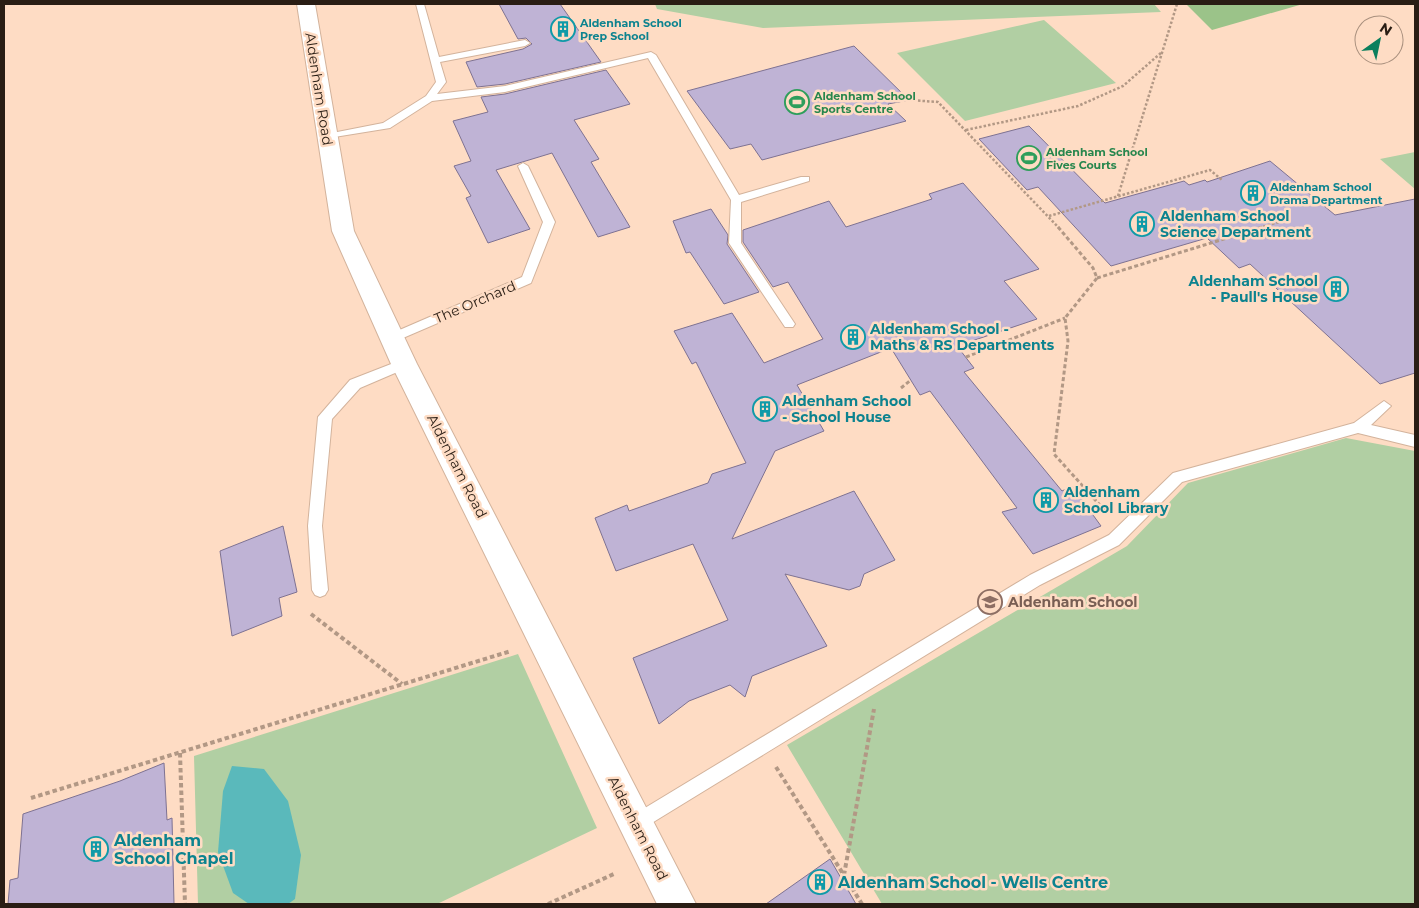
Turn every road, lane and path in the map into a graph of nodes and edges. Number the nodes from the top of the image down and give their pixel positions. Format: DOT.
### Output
graph roads {
  1 [pos="306,4"];
  2 [pos="420,4"];
  3 [pos="1177,4"];
  4 [pos="525,43"];
  5 [pos="1162,52"];
  6 [pos="436,60"];
  7 [pos="429,98"];
  8 [pos="909,100"];
  9 [pos="966,130"];
  10 [pos="326,137"];
  11 [pos="523,166"];
  12 [pos="805,179"];
  13 [pos="1222,180"];
  14 [pos="1118,196"];
  15 [pos="736,200"];
  16 [pos="1049,216"];
  17 [pos="1289,219"];
  18 [pos="1097,278"];
  19 [pos="1065,318"];
  20 [pos="788,324"];
  21 [pos="398,351"];
  22 [pos="966,357"];
  23 [pos="911,380"];
  24 [pos="902,388"];
  25 [pos="1384,406"];
  26 [pos="1358,427"];
  27 [pos="1415,441"];
  28 [pos="1124,532"];
  29 [pos="320,590"];
  30 [pos="544,641"];
  31 [pos="880,674"];
  32 [pos="402,684"];
  33 [pos="763,746"];
  34 [pos="180,753"];
  35 [pos="31,798"];
  36 [pos="636,824"];
  37 [pos="616,873"];
  38 [pos="844,875"];
  39 [pos="186,904"];
  40 [pos="548,904"];
  41 [pos="677,904"];
  42 [pos="862,904"];
  1 -- 10 [label="street, Aldenham Road"];
  2 -- 6 [label="lane"];
  3 -- 5 [label="path"];
  4 -- 6 [label="lane"];
  5 -- 9 [label="path"];
  5 -- 14 [label="path"];
  6 -- 7 [label="lane"];
  7 -- 10 [label="lane"];
  7 -- 15 [label="lane"];
  8 -- 9 [label="path"];
  9 -- 16 [label="path"];
  10 -- 21 [label="street, Aldenham Road"];
  11 -- 21 [label="lane, The Orchard"];
  12 -- 15 [label="lane"];
  13 -- 14 [label="path"];
  14 -- 16 [label="path"];
  15 -- 20 [label="lane"];
  16 -- 18 [label="path"];
  17 -- 18 [label="path"];
  18 -- 19 [label="path"];
  19 -- 22 [label="path"];
  19 -- 28 [label="path"];
  21 -- 29 [label="lane, The Orchard"];
  21 -- 30 [label="street, Aldenham Road"];
  23 -- 24 [label="path"];
  25 -- 26 [label="lane"];
  26 -- 27 [label="lane"];
  26 -- 28 [label="lane"];
  28 -- 31 [label="lane"];
  29 -- 32 [label="path"];
  30 -- 32 [label="path"];
  30 -- 36 [label="street, Aldenham Road"];
  31 -- 33 [label="lane"];
  31 -- 38 [label="path"];
  32 -- 34 [label="path"];
  33 -- 36 [label="lane"];
  33 -- 38 [label="path"];
  34 -- 35 [label="path"];
  34 -- 39 [label="path"];
  36 -- 41 [label="street, Aldenham Road"];
  37 -- 40 [label="path"];
  38 -- 42 [label="path"];
}
